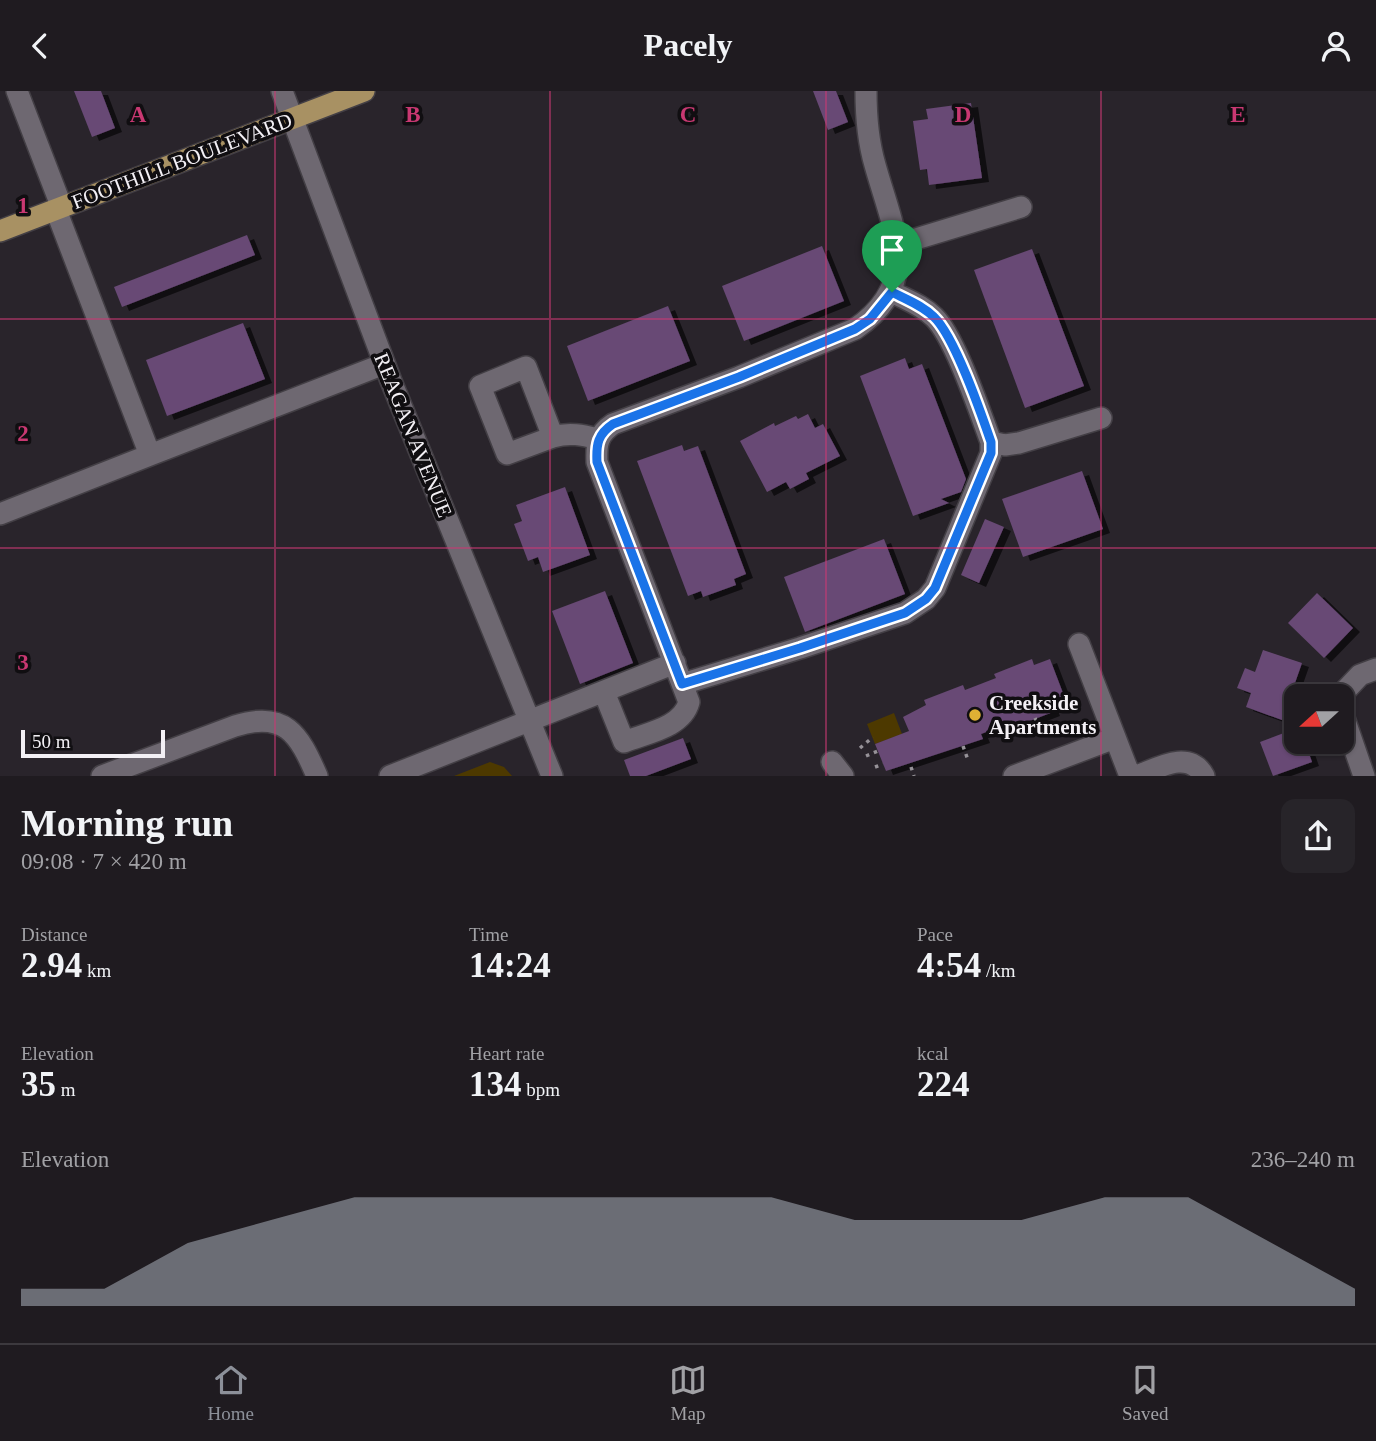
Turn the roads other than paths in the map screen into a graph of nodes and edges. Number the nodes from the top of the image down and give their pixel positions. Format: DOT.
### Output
graph roads {
  1 [pos="17,91"];
  2 [pos="282,91"];
  3 [pos="364,91"];
  4 [pos="866,91"];
  5 [pos="292,119"];
  6 [pos="1021,207"];
  7 [pos="59,209"];
  8 [pos="0,231"];
  9 [pos="896,245"];
  10 [pos="892,292"];
  11 [pos="384,364"];
  12 [pos="1101,418"];
  13 [pos="553,437"];
  14 [pos="598,439"];
  15 [pos="991,442"];
  16 [pos="150,455"];
  17 [pos="0,514"];
  18 [pos="1079,644"];
  19 [pos="675,663"];
  20 [pos="1376,669"];
  21 [pos="682,684"];
  22 [pos="604,692"];
  23 [pos="529,722"];
  24 [pos="1115,738"];
  25 [pos="102,776"];
  26 [pos="317,776"];
  27 [pos="390,776"];
  28 [pos="552,776"];
  29 [pos="1014,776"];
  30 [pos="1130,776"];
  31 [pos="1136,776"];
  32 [pos="1203,776"];
  33 [pos="1364,776"];
  1 -- 7 [label="street"];
  2 -- 5 [label="street, REAGAN AVENUE"];
  3 -- 5 [label="main road, FOOTHILL BOULEVARD"];
  4 -- 9 [label="street"];
  5 -- 7 [label="main road, FOOTHILL BOULEVARD"];
  5 -- 11 [label="street, REAGAN AVENUE"];
  6 -- 9 [label="street"];
  7 -- 8 [label="main road, FOOTHILL BOULEVARD"];
  7 -- 16 [label="street"];
  9 -- 10 [label="street"];
  10 -- 14 [label="street"];
  10 -- 15 [label="street"];
  11 -- 16 [label="street"];
  11 -- 23 [label="street, REAGAN AVENUE"];
  12 -- 15 [label="street"];
  13 -- 14 [label="street"];
  14 -- 19 [label="street"];
  15 -- 21 [label="street"];
  16 -- 17 [label="street"];
  18 -- 24 [label="street"];
  19 -- 21 [label="street"];
  19 -- 22 [label="street"];
  20 -- 33 [label="street"];
  21 -- 22 [label="street"];
  22 -- 23 [label="street"];
  23 -- 27 [label="street"];
  23 -- 28 [label="street, REAGAN AVENUE"];
  24 -- 29 [label="street"];
  24 -- 30 [label="street"];
  25 -- 26 [label="street"];
  31 -- 32 [label="street"];
}
